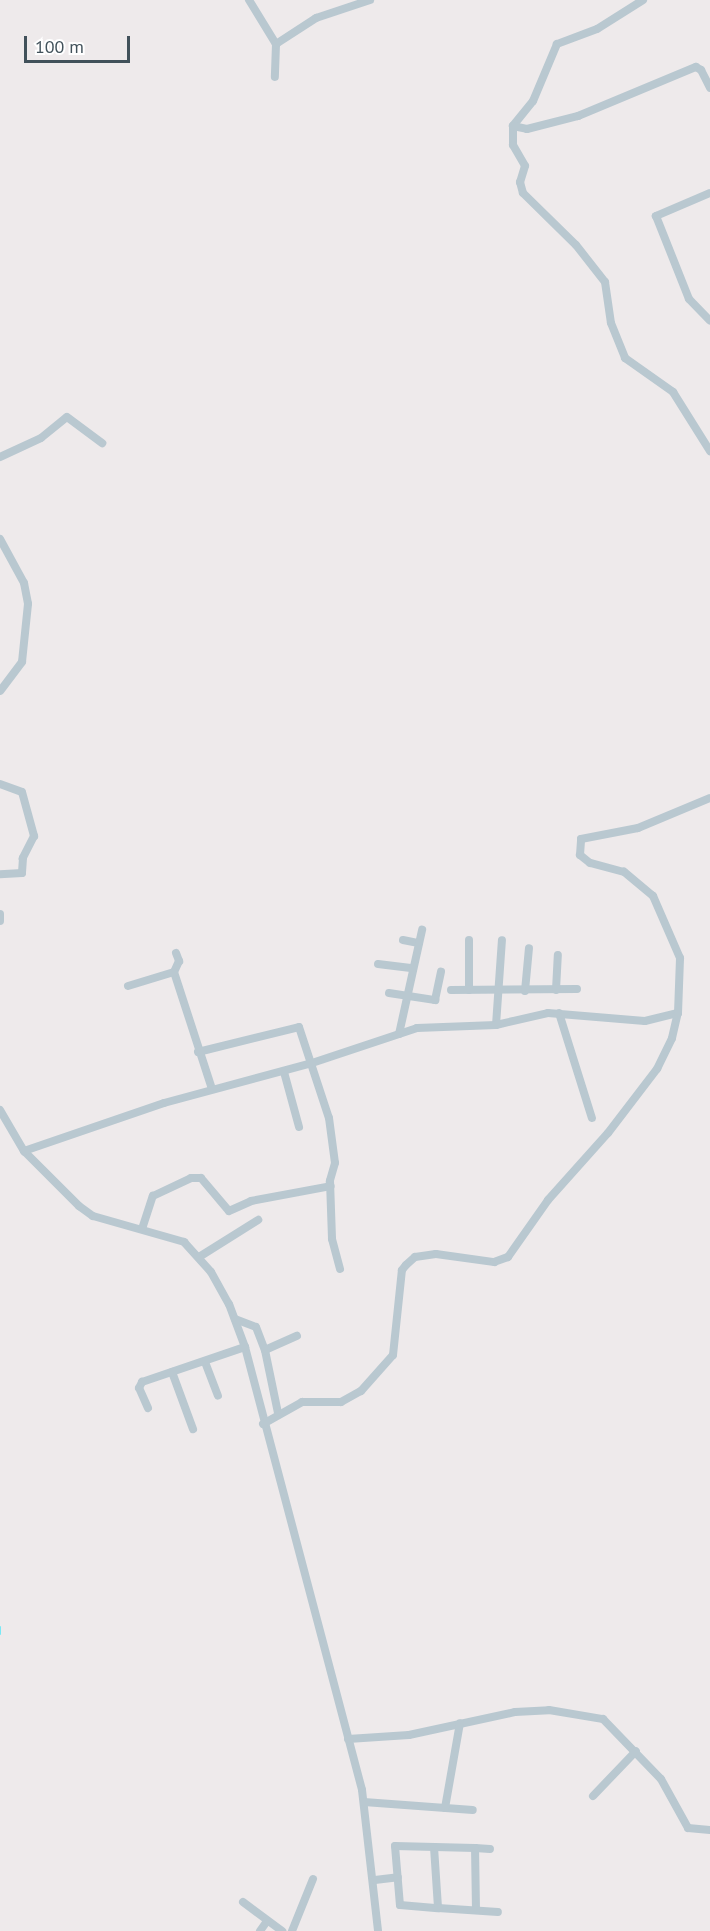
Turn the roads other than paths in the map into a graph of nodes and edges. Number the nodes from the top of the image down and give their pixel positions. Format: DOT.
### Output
graph roads {
  1 [pos="249,0"];
  2 [pos="370,0"];
  3 [pos="643,0"];
  4 [pos="276,44"];
  5 [pos="275,77"];
  6 [pos="710,88"];
  7 [pos="513,126"];
  8 [pos="710,193"];
  9 [pos="710,321"];
  10 [pos="102,444"];
  11 [pos="710,450"];
  12 [pos="0,457"];
  13 [pos="0,539"];
  14 [pos="0,691"];
  15 [pos="0,784"];
  16 [pos="710,798"];
  17 [pos="0,874"];
  18 [pos="0,914"];
  19 [pos="0,921"];
  20 [pos="422,930"];
  21 [pos="403,940"];
  22 [pos="469,940"];
  23 [pos="502,940"];
  24 [pos="419,943"];
  25 [pos="530,948"];
  26 [pos="176,952"];
  27 [pos="558,956"];
  28 [pos="378,964"];
  29 [pos="413,968"];
  30 [pos="174,972"];
  31 [pos="441,972"];
  32 [pos="128,986"];
  33 [pos="577,989"];
  34 [pos="451,990"];
  35 [pos="469,990"];
  36 [pos="498,990"];
  37 [pos="556,990"];
  38 [pos="525,992"];
  39 [pos="388,993"];
  40 [pos="408,997"];
  41 [pos="559,1013"];
  42 [pos="678,1013"];
  43 [pos="496,1025"];
  44 [pos="399,1034"];
  45 [pos="198,1052"];
  46 [pos="309,1064"];
  47 [pos="284,1072"];
  48 [pos="212,1089"];
  49 [pos="0,1110"];
  50 [pos="592,1118"];
  51 [pos="299,1126"];
  52 [pos="24,1150"];
  53 [pos="331,1186"];
  54 [pos="258,1220"];
  55 [pos="142,1229"];
  56 [pos="200,1257"];
  57 [pos="340,1269"];
  58 [pos="235,1319"];
  59 [pos="297,1336"];
  60 [pos="245,1347"];
  61 [pos="265,1350"];
  62 [pos="205,1362"];
  63 [pos="172,1372"];
  64 [pos="218,1396"];
  65 [pos="148,1408"];
  66 [pos="278,1413"];
  67 [pos="262,1424"];
  68 [pos="193,1429"];
  69 [pos="460,1723"];
  70 [pos="348,1739"];
  71 [pos="636,1751"];
  72 [pos="593,1796"];
  73 [pos="364,1802"];
  74 [pos="446,1808"];
  75 [pos="473,1810"];
  76 [pos="710,1830"];
  77 [pos="434,1847"];
  78 [pos="475,1848"];
  79 [pos="490,1849"];
  80 [pos="398,1877"];
  81 [pos="312,1879"];
  82 [pos="375,1880"];
  83 [pos="243,1902"];
  84 [pos="438,1908"];
  85 [pos="476,1910"];
  86 [pos="498,1912"];
  87 [pos="267,1921"];
  88 [pos="260,1931"];
  89 [pos="282,1931"];
  90 [pos="292,1931"];
  91 [pos="378,1931"];
  1 -- 4 [label="street"];
  2 -- 4 [label="street"];
  3 -- 7 [label="street"];
  4 -- 5 [label="street"];
  6 -- 7 [label="street"];
  7 -- 11 [label="street"];
  8 -- 9 [label="street"];
  10 -- 12 [label="street"];
  13 -- 14 [label="street"];
  15 -- 17 [label="street"];
  16 -- 42 [label="street"];
  18 -- 19 [label="street"];
  20 -- 24 [label="street"];
  21 -- 24 [label="street"];
  22 -- 35 [label="street"];
  23 -- 36 [label="street"];
  24 -- 29 [label="street"];
  25 -- 38 [label="street"];
  26 -- 30 [label="street"];
  27 -- 37 [label="street"];
  28 -- 29 [label="street"];
  29 -- 40 [label="street"];
  30 -- 32 [label="street"];
  30 -- 45 [label="street"];
  31 -- 40 [label="street"];
  33 -- 37 [label="street"];
  34 -- 35 [label="street"];
  35 -- 36 [label="street"];
  36 -- 38 [label="street"];
  36 -- 43 [label="street"];
  37 -- 38 [label="street"];
  39 -- 40 [label="street"];
  40 -- 44 [label="street"];
  41 -- 42 [label="street"];
  41 -- 43 [label="street"];
  41 -- 50 [label="street"];
  42 -- 66 [label="street"];
  43 -- 44 [label="street"];
  44 -- 46 [label="street"];
  45 -- 46 [label="street"];
  45 -- 48 [label="street"];
  46 -- 47 [label="street"];
  46 -- 53 [label="street"];
  47 -- 48 [label="street"];
  47 -- 51 [label="street"];
  48 -- 52 [label="street"];
  49 -- 52 [label="street"];
  52 -- 55 [label="street"];
  53 -- 55 [label="street"];
  53 -- 57 [label="street"];
  54 -- 56 [label="street"];
  55 -- 56 [label="street"];
  56 -- 58 [label="street"];
  58 -- 60 [label="street"];
  58 -- 61 [label="street"];
  59 -- 61 [label="street"];
  60 -- 62 [label="street"];
  60 -- 67 [label="street"];
  61 -- 66 [label="street"];
  62 -- 63 [label="street"];
  62 -- 64 [label="street"];
  63 -- 65 [label="street"];
  63 -- 68 [label="street"];
  66 -- 67 [label="street"];
  67 -- 70 [label="street"];
  69 -- 70 [label="street"];
  69 -- 71 [label="street"];
  69 -- 74 [label="street"];
  70 -- 73 [label="street"];
  71 -- 72 [label="street"];
  71 -- 76 [label="street"];
  73 -- 74 [label="street"];
  73 -- 82 [label="street"];
  74 -- 75 [label="street"];
  77 -- 78 [label="street"];
  77 -- 80 [label="street"];
  77 -- 84 [label="street"];
  78 -- 79 [label="street"];
  78 -- 85 [label="street"];
  80 -- 82 [label="street"];
  80 -- 84 [label="street"];
  81 -- 90 [label="street"];
  82 -- 91 [label="street"];
  83 -- 87 [label="street"];
  84 -- 85 [label="street"];
  85 -- 86 [label="street"];
  87 -- 88 [label="street"];
  87 -- 89 [label="street"];
}
